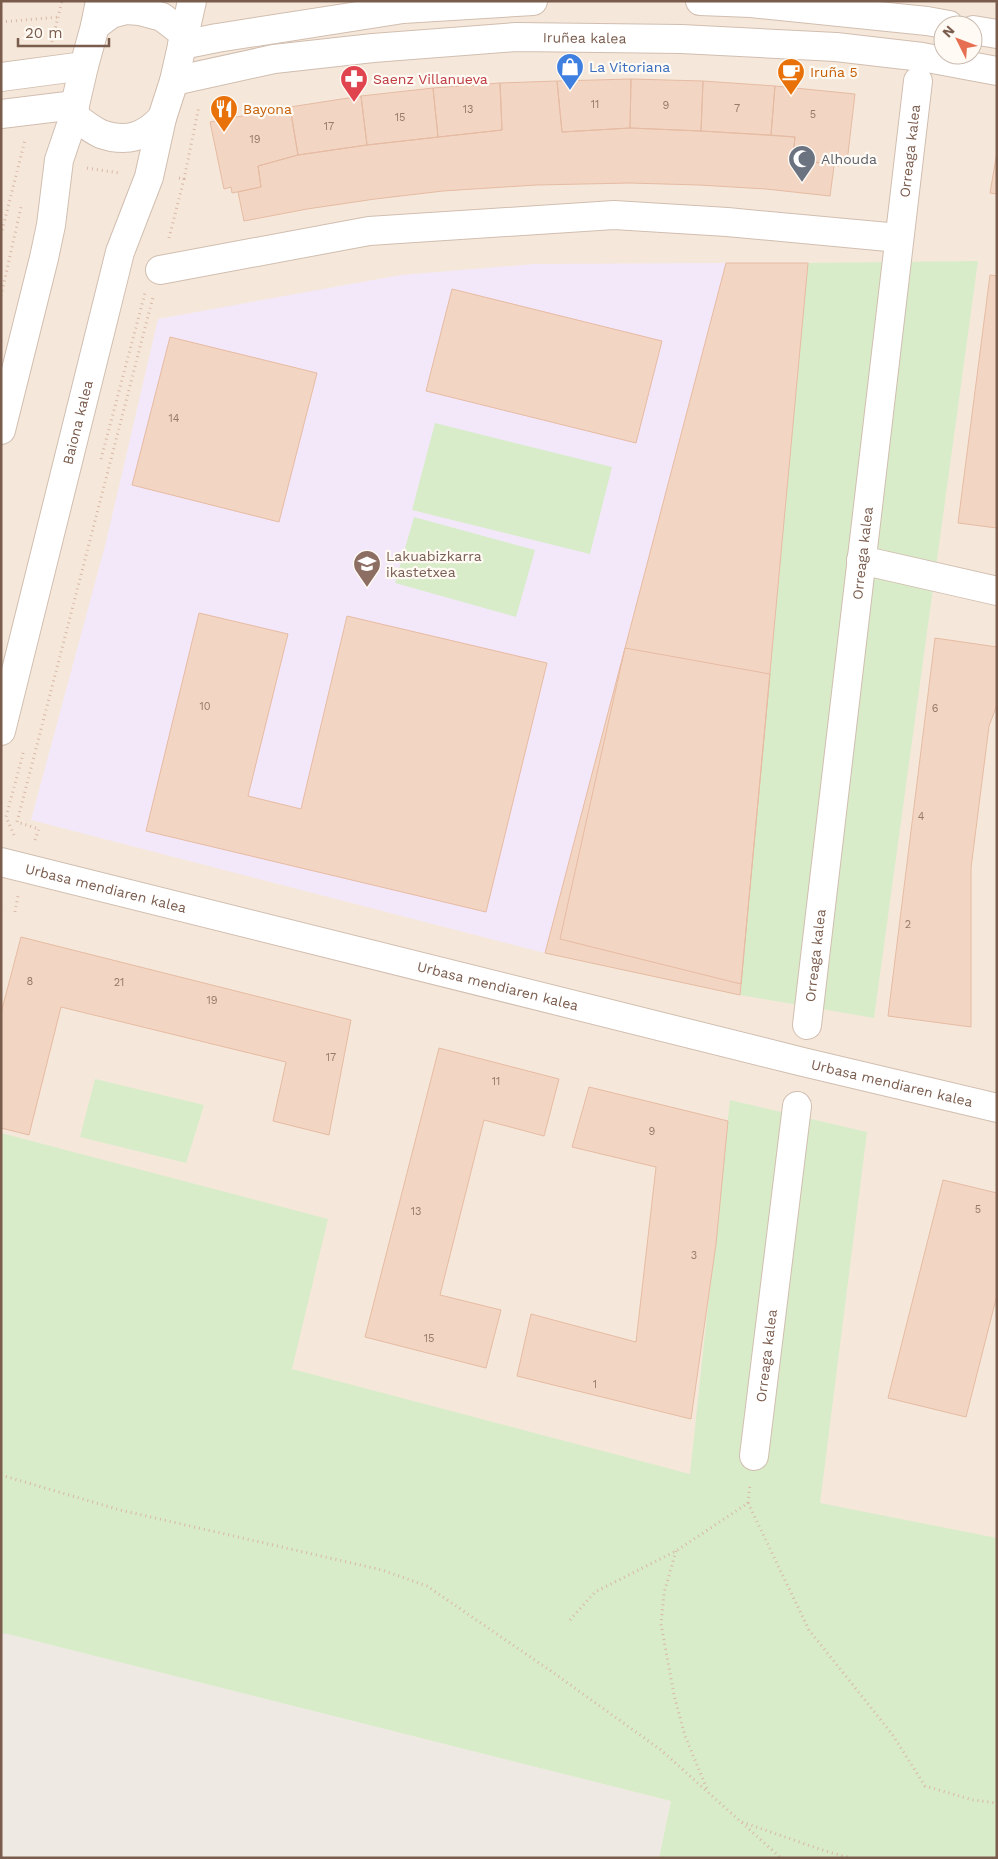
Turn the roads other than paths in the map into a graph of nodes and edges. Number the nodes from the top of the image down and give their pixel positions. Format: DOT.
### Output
graph roads {
  1 [pos="192,1"];
  2 [pos="533,1"];
  3 [pos="700,1"];
  4 [pos="98,14"];
  5 [pos="933,22"];
  6 [pos="983,32"];
  7 [pos="997,34"];
  8 [pos="183,40"];
  9 [pos="84,66"];
  10 [pos="997,71"];
  11 [pos="1,77"];
  12 [pos="174,81"];
  13 [pos="918,81"];
  14 [pos="74,110"];
  15 [pos="1,114"];
  16 [pos="162,118"];
  17 [pos="899,238"];
  18 [pos="154,277"];
  19 [pos="1,430"];
  20 [pos="861,560"];
  21 [pos="997,591"];
  22 [pos="1,731"];
  23 [pos="13,865"];
  24 [pos="807,1025"];
  25 [pos="797,1106"];
  26 [pos="997,1108"];
  27 [pos="754,1456"];
  1 -- 8 [label="street, Baiona kalea"];
  2 -- 8 [label="street"];
  3 -- 5 [label="street"];
  4 -- 8 [label="street"];
  4 -- 9 [label="street"];
  6 -- 7 [label="street"];
  8 -- 12 [label="street, Baiona kalea"];
  9 -- 11 [label="street"];
  9 -- 14 [label="street"];
  10 -- 12 [label="street, Iruñea kalea"];
  12 -- 16 [label="street, Baiona kalea"];
  13 -- 17 [label="street, Orreaga kalea"];
  14 -- 15 [label="street"];
  14 -- 16 [label="street"];
  14 -- 19 [label="street"];
  16 -- 22 [label="street, Baiona kalea"];
  17 -- 18 [label="street"];
  17 -- 20 [label="street, Orreaga kalea"];
  20 -- 21 [label="street"];
  20 -- 24 [label="street, Orreaga kalea"];
  23 -- 26 [label="street, Urbasa mendiaren kalea"];
  25 -- 27 [label="street, Orreaga kalea"];
}
